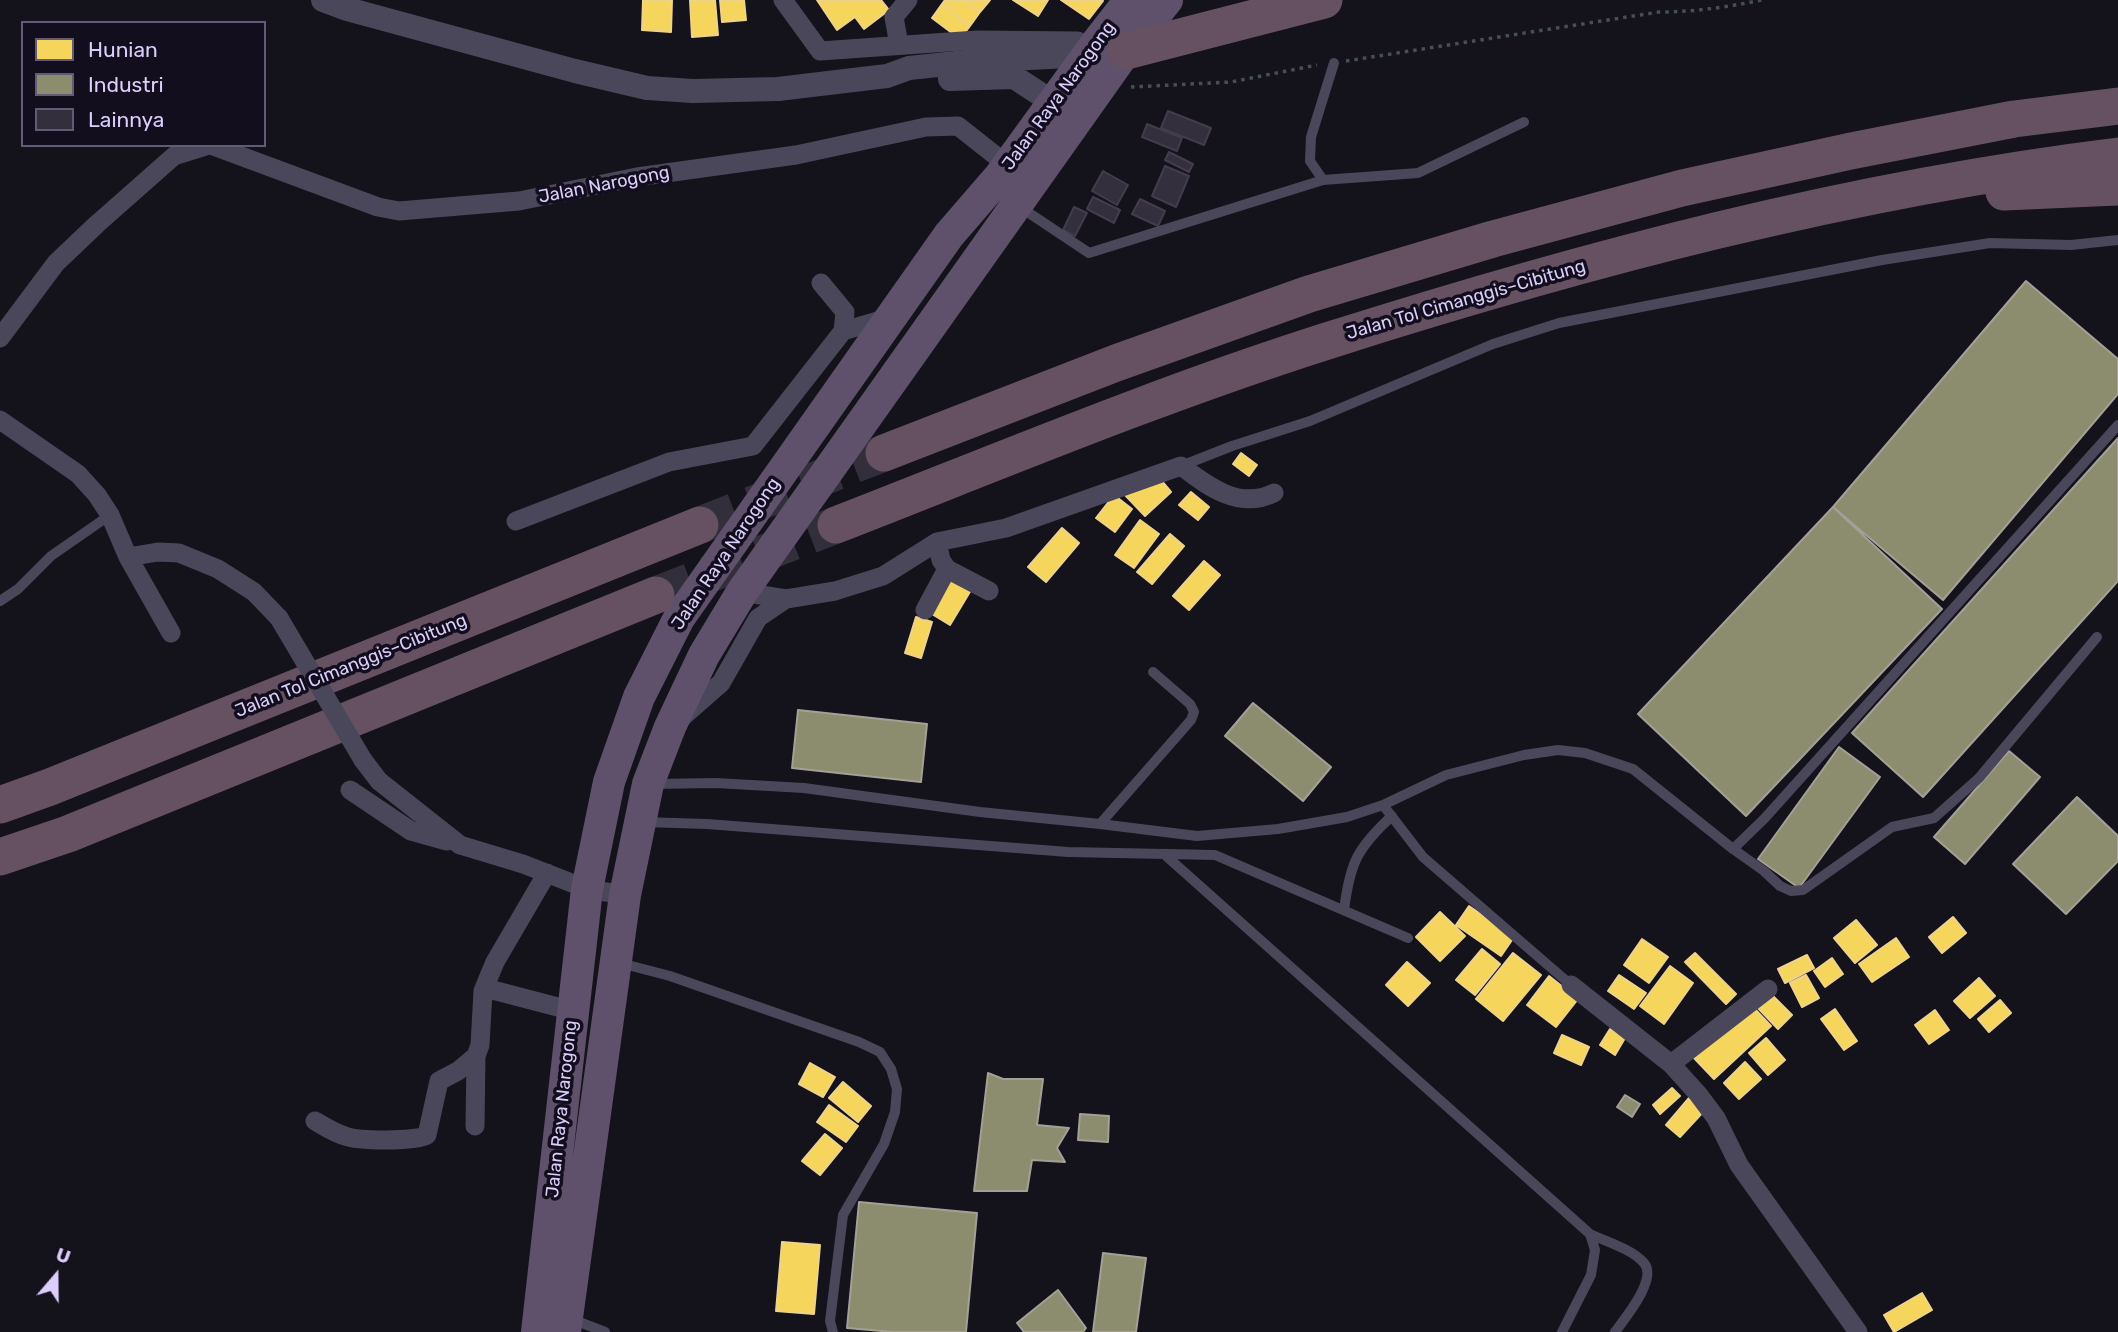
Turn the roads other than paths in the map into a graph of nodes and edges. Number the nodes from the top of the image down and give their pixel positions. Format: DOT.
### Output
graph roads {
  1 [pos="323,0"];
  2 [pos="783,0"];
  3 [pos="908,0"];
  4 [pos="1109,0"];
  5 [pos="1130,0"];
  6 [pos="1167,0"];
  7 [pos="1324,0"];
  8 [pos="899,45"];
  9 [pos="1093,46"];
  10 [pos="1334,63"];
  11 [pos="887,76"];
  12 [pos="1040,94"];
  13 [pos="2118,106"];
  14 [pos="1524,122"];
  15 [pos="197,147"];
  16 [pos="215,147"];
  17 [pos="172,151"];
  18 [pos="996,156"];
  19 [pos="2118,156"];
  20 [pos="1323,180"];
  21 [pos="2118,187"];
  22 [pos="1861,199"];
  23 [pos="1017,204"];
  24 [pos="949,235"];
  25 [pos="2118,240"];
  26 [pos="821,283"];
  27 [pos="891,317"];
  28 [pos="843,331"];
  29 [pos="0,338"];
  30 [pos="0,421"];
  31 [pos="2118,425"];
  32 [pos="884,453"];
  33 [pos="1181,466"];
  34 [pos="1275,493"];
  35 [pos="110,515"];
  36 [pos="516,521"];
  37 [pos="700,525"];
  38 [pos="836,525"];
  39 [pos="937,542"];
  40 [pos="128,557"];
  41 [pos="947,569"];
  42 [pos="989,591"];
  43 [pos="742,592"];
  44 [pos="656,595"];
  45 [pos="786,599"];
  46 [pos="0,601"];
  47 [pos="925,610"];
  48 [pos="171,633"];
  49 [pos="2098,637"];
  50 [pos="1153,672"];
  51 [pos="670,727"];
  52 [pos="648,784"];
  53 [pos="350,790"];
  54 [pos="0,805"];
  55 [pos="1383,806"];
  56 [pos="1392,816"];
  57 [pos="640,822"];
  58 [pos="1100,824"];
  59 [pos="460,845"];
  60 [pos="1733,849"];
  61 [pos="1164,854"];
  62 [pos="0,857"];
  63 [pos="547,873"];
  64 [pos="587,889"];
  65 [pos="625,895"];
  66 [pos="1344,910"];
  67 [pos="1408,938"];
  68 [pos="616,962"];
  69 [pos="1572,985"];
  70 [pos="485,988"];
  71 [pos="1768,989"];
  72 [pos="573,1011"];
  73 [pos="476,1056"];
  74 [pos="1671,1064"];
  75 [pos="315,1121"];
  76 [pos="474,1126"];
  77 [pos="1590,1234"];
  78 [pos="566,1325"];
  79 [pos="537,1332"];
  80 [pos="605,1332"];
  81 [pos="833,1332"];
  82 [pos="1562,1332"];
  83 [pos="1615,1332"];
  84 [pos="1858,1332"];
  1 -- 11 [label="street"];
  2 -- 8 [label="street"];
  3 -- 8 [label="street"];
  4 -- 9 [label="main road"];
  5 -- 9 [label="main road, Jalan Raya Narogong"];
  6 -- 9 [label="main road, Jalan Raya Narogong"];
  7 -- 9 [label="highway"];
  8 -- 9 [label="street"];
  9 -- 11 [label="street"];
  9 -- 12 [label="main road"];
  9 -- 23 [label="main road, Jalan Raya Narogong"];
  9 -- 24 [label="main road, Jalan Raya Narogong"];
  10 -- 20 [label="lane"];
  11 -- 12 [label="street"];
  12 -- 18 [label="main road"];
  13 -- 32 [label="highway"];
  14 -- 20 [label="lane"];
  15 -- 17 [label="street, Jalan Narogong"];
  16 -- 18 [label="street, Jalan Narogong"];
  17 -- 29 [label="street, Jalan Narogong"];
  18 -- 24 [label="main road"];
  19 -- 22 [label="highway, Jalan Tol Cimanggis–Cibitung"];
  20 -- 23 [label="lane"];
  21 -- 22 [label="highway"];
  22 -- 38 [label="highway, Jalan Tol Cimanggis–Cibitung"];
  23 -- 43 [label="main road, Jalan Raya Narogong"];
  24 -- 27 [label="main road, Jalan Raya Narogong"];
  25 -- 33 [label="lane"];
  26 -- 28 [label="street"];
  27 -- 28 [label="street"];
  27 -- 64 [label="main road, Jalan Raya Narogong"];
  28 -- 36 [label="street"];
  30 -- 35 [label="street"];
  31 -- 60 [label="lane"];
  33 -- 34 [label="street"];
  33 -- 39 [label="street"];
  35 -- 40 [label="street"];
  35 -- 46 [label="lane"];
  37 -- 54 [label="highway, Jalan Tol Cimanggis–Cibitung"];
  39 -- 41 [label="street"];
  39 -- 45 [label="street"];
  40 -- 48 [label="street"];
  40 -- 59 [label="street, bridge"];
  41 -- 42 [label="street"];
  41 -- 47 [label="street"];
  43 -- 45 [label="street"];
  43 -- 51 [label="main road, Jalan Raya Narogong"];
  44 -- 62 [label="highway"];
  45 -- 51 [label="street"];
  49 -- 60 [label="lane"];
  50 -- 58 [label="lane"];
  51 -- 52 [label="main road, Jalan Raya Narogong"];
  52 -- 57 [label="main road, Jalan Raya Narogong"];
  52 -- 58 [label="lane"];
  53 -- 59 [label="street"];
  55 -- 56 [label="lane"];
  55 -- 58 [label="lane"];
  55 -- 60 [label="lane"];
  56 -- 66 [label="lane"];
  56 -- 69 [label="lane"];
  57 -- 61 [label="lane"];
  57 -- 65 [label="main road, Jalan Raya Narogong"];
  59 -- 63 [label="street"];
  61 -- 66 [label="lane"];
  61 -- 77 [label="lane"];
  63 -- 64 [label="street"];
  63 -- 70 [label="street"];
  64 -- 65 [label="street"];
  64 -- 72 [label="main road, Jalan Raya Narogong"];
  65 -- 68 [label="main road, Jalan Raya Narogong"];
  66 -- 67 [label="lane"];
  68 -- 78 [label="main road, Jalan Raya Narogong"];
  68 -- 81 [label="lane"];
  69 -- 74 [label="street"];
  70 -- 72 [label="street"];
  70 -- 73 [label="street"];
  71 -- 74 [label="street"];
  72 -- 79 [label="main road, Jalan Raya Narogong"];
  73 -- 75 [label="street"];
  73 -- 76 [label="street"];
  74 -- 84 [label="street"];
  77 -- 82 [label="lane"];
  77 -- 83 [label="lane"];
  78 -- 80 [label="lane"];
}
